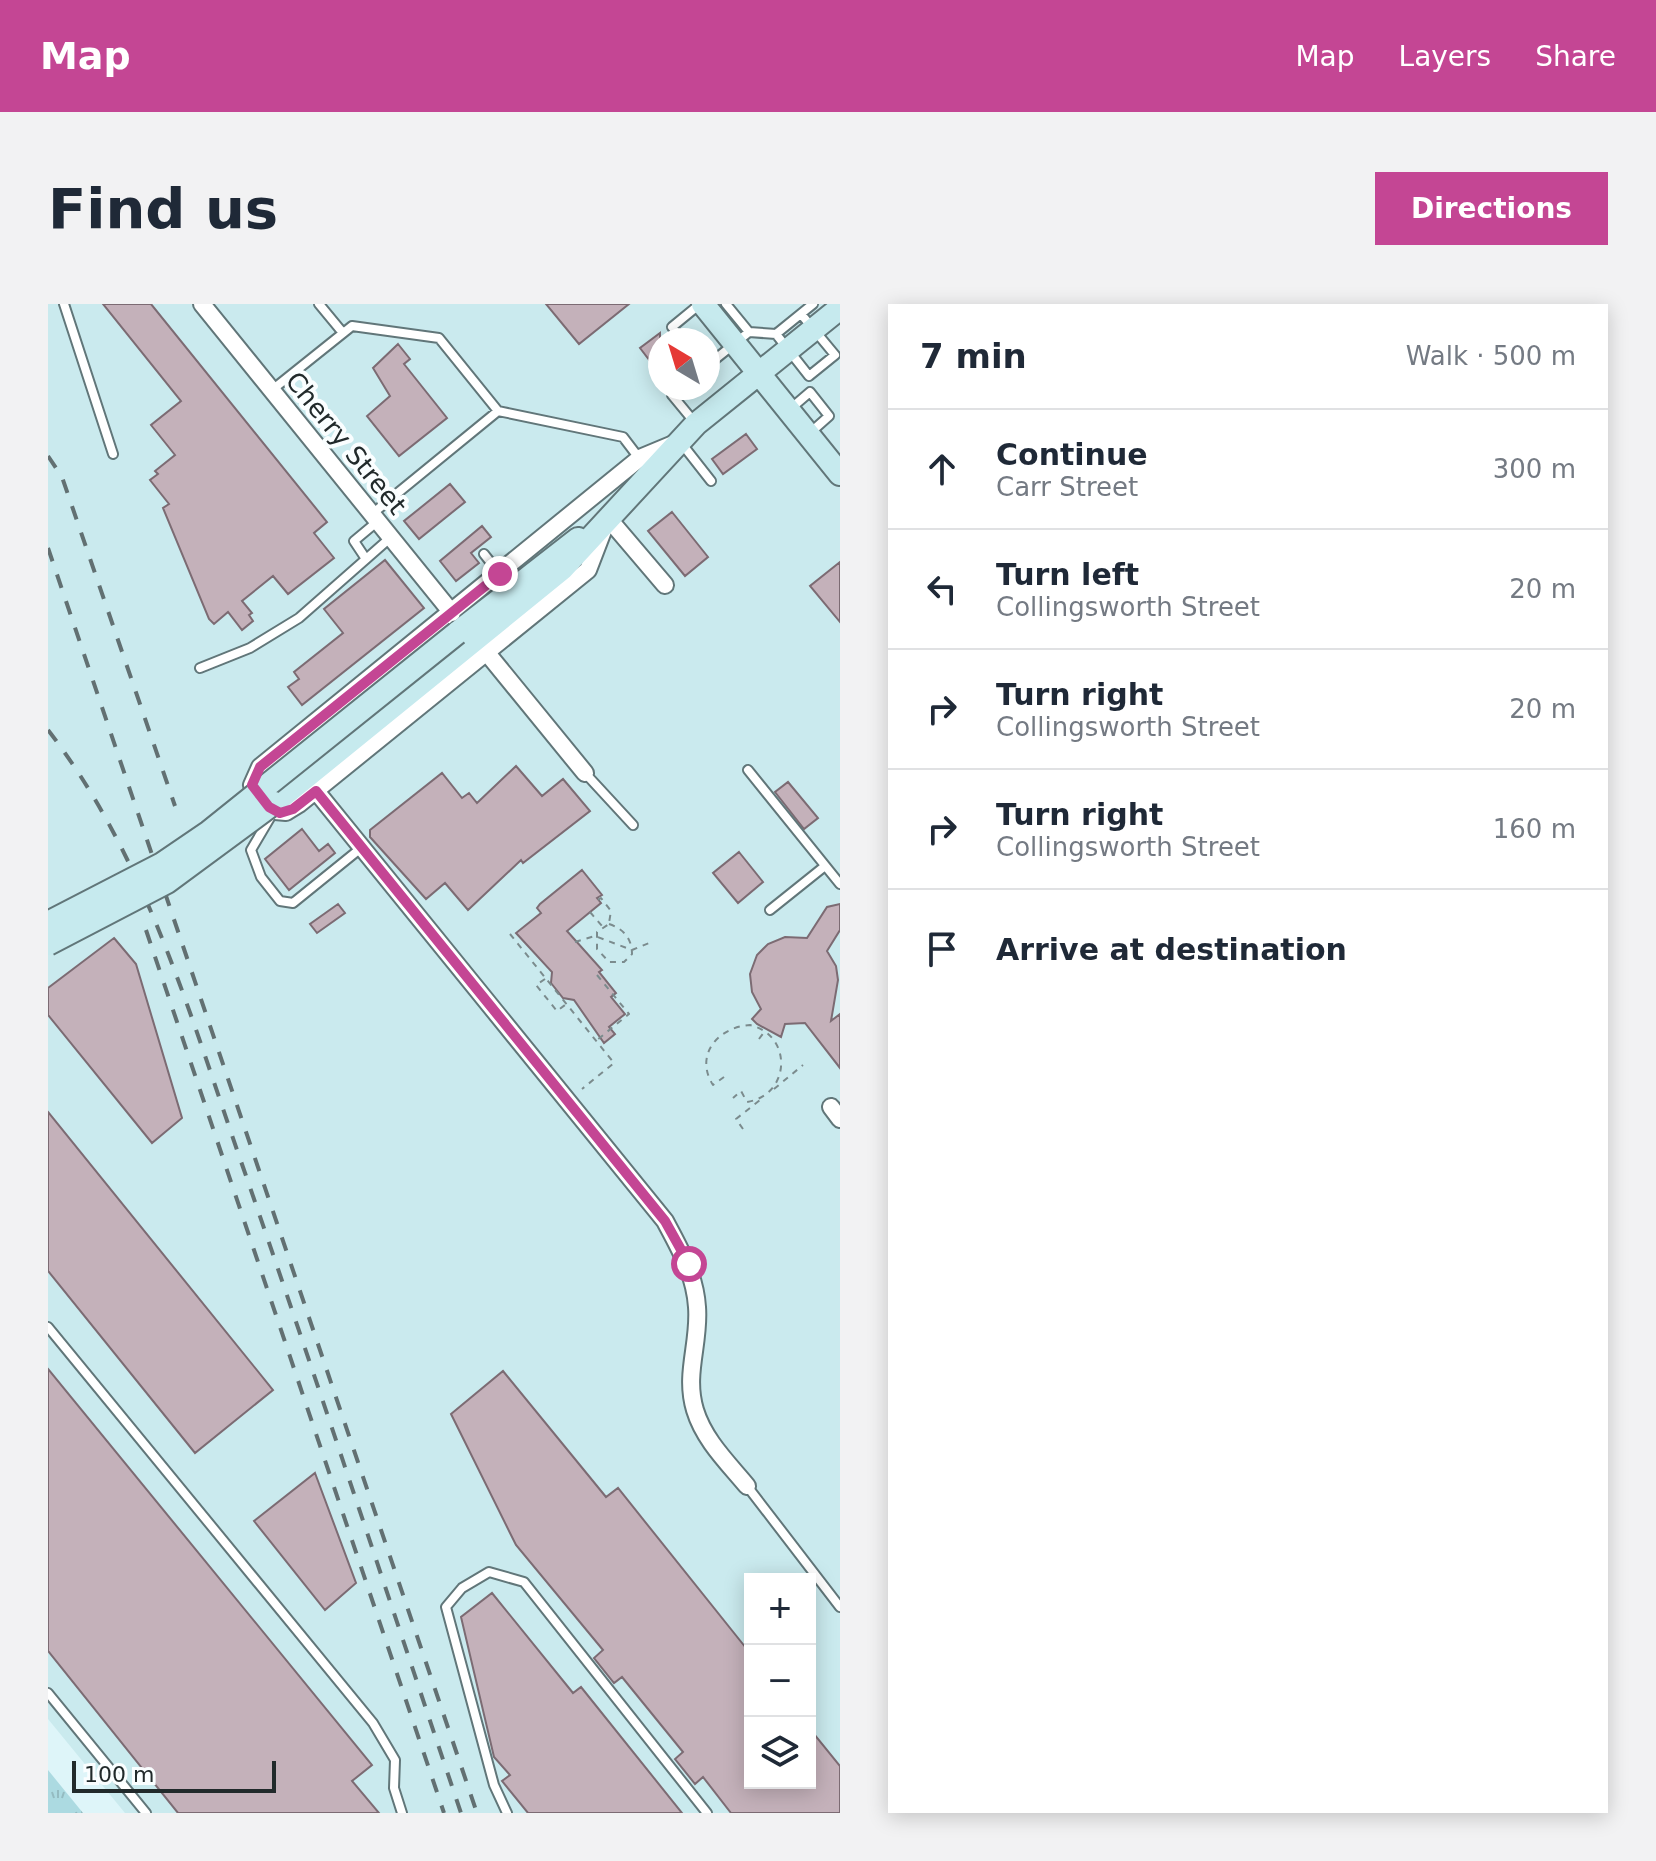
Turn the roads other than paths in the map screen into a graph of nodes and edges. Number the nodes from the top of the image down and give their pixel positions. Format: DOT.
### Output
graph roads {
  1 [pos="64,304"];
  2 [pos="202,304"];
  3 [pos="319,304"];
  4 [pos="813,304"];
  5 [pos="715,309"];
  6 [pos="837,309"];
  7 [pos="807,322"];
  8 [pos="673,328"];
  9 [pos="343,333"];
  10 [pos="742,338"];
  11 [pos="782,342"];
  12 [pos="720,355"];
  13 [pos="758,373"];
  14 [pos="809,376"];
  15 [pos="272,390"];
  16 [pos="810,392"];
  17 [pos="676,400"];
  18 [pos="788,410"];
  19 [pos="498,411"];
  20 [pos="696,424"];
  21 [pos="808,434"];
  22 [pos="680,441"];
  23 [pos="113,454"];
  24 [pos="640,458"];
  25 [pos="840,474"];
  26 [pos="711,481"];
  27 [pos="375,517"];
  28 [pos="608,518"];
  29 [pos="391,538"];
  30 [pos="484,554"];
  31 [pos="366,559"];
  32 [pos="500,574"];
  33 [pos="665,585"];
  34 [pos="466,636"];
  35 [pos="200,668"];
  36 [pos="748,770"];
  37 [pos="585,773"];
  38 [pos="316,791"];
  39 [pos="275,811"];
  40 [pos="633,825"];
  41 [pos="362,847"];
  42 [pos="825,866"];
  43 [pos="840,884"];
  44 [pos="770,910"];
  45 [pos="48,923"];
  46 [pos="48,944"];
  47 [pos="48,1327"];
  48 [pos="747,1486"];
  49 [pos="840,1607"];
  50 [pos="48,1693"];
  51 [pos="146,1813"];
  52 [pos="402,1813"];
  53 [pos="507,1813"];
  54 [pos="707,1813"];
  1 -- 23 [label="lane"];
  2 -- 15 [label="street, Cherry Street"];
  3 -- 9 [label="lane"];
  4 -- 7 [label="lane"];
  5 -- 8 [label="lane"];
  5 -- 10 [label="main road"];
  6 -- 7 [label="main road"];
  7 -- 11 [label="main road"];
  7 -- 14 [label="lane"];
  9 -- 15 [label="lane"];
  9 -- 19 [label="lane"];
  10 -- 11 [label="lane"];
  10 -- 12 [label="lane"];
  10 -- 13 [label="main road"];
  11 -- 13 [label="main road"];
  11 -- 14 [label="lane"];
  13 -- 18 [label="main road"];
  13 -- 20 [label="main road"];
  14 -- 16 [label="lane"];
  15 -- 27 [label="street, Cherry Street"];
  16 -- 18 [label="lane"];
  16 -- 21 [label="lane"];
  17 -- 20 [label="lane"];
  18 -- 21 [label="main road"];
  19 -- 24 [label="lane"];
  19 -- 27 [label="lane"];
  20 -- 22 [label="main road"];
  21 -- 25 [label="main road"];
  22 -- 24 [label="street"];
  22 -- 26 [label="lane"];
  22 -- 28 [label="main road"];
  24 -- 32 [label="street"];
  27 -- 29 [label="street, Cherry Street"];
  27 -- 31 [label="lane"];
  28 -- 33 [label="street"];
  28 -- 34 [label="main road"];
  28 -- 34 [label="street"];
  29 -- 31 [label="lane"];
  29 -- 34 [label="street, Cherry Street"];
  30 -- 32 [label="lane"];
  31 -- 35 [label="lane"];
  32 -- 34 [label="street"];
  34 -- 37 [label="street, Cherry Street"];
  34 -- 38 [label="street"];
  34 -- 39 [label="street"];
  34 -- 45 [label="main road, bridge"];
  34 -- 46 [label="main road, bridge"];
  36 -- 42 [label="lane"];
  37 -- 40 [label="lane"];
  38 -- 39 [label="street"];
  38 -- 41 [label="street"];
  39 -- 41 [label="lane"];
  41 -- 48 [label="street"];
  42 -- 43 [label="lane"];
  42 -- 44 [label="lane"];
  47 -- 52 [label="lane"];
  48 -- 49 [label="lane"];
  50 -- 51 [label="lane"];
  53 -- 54 [label="lane"];
}
